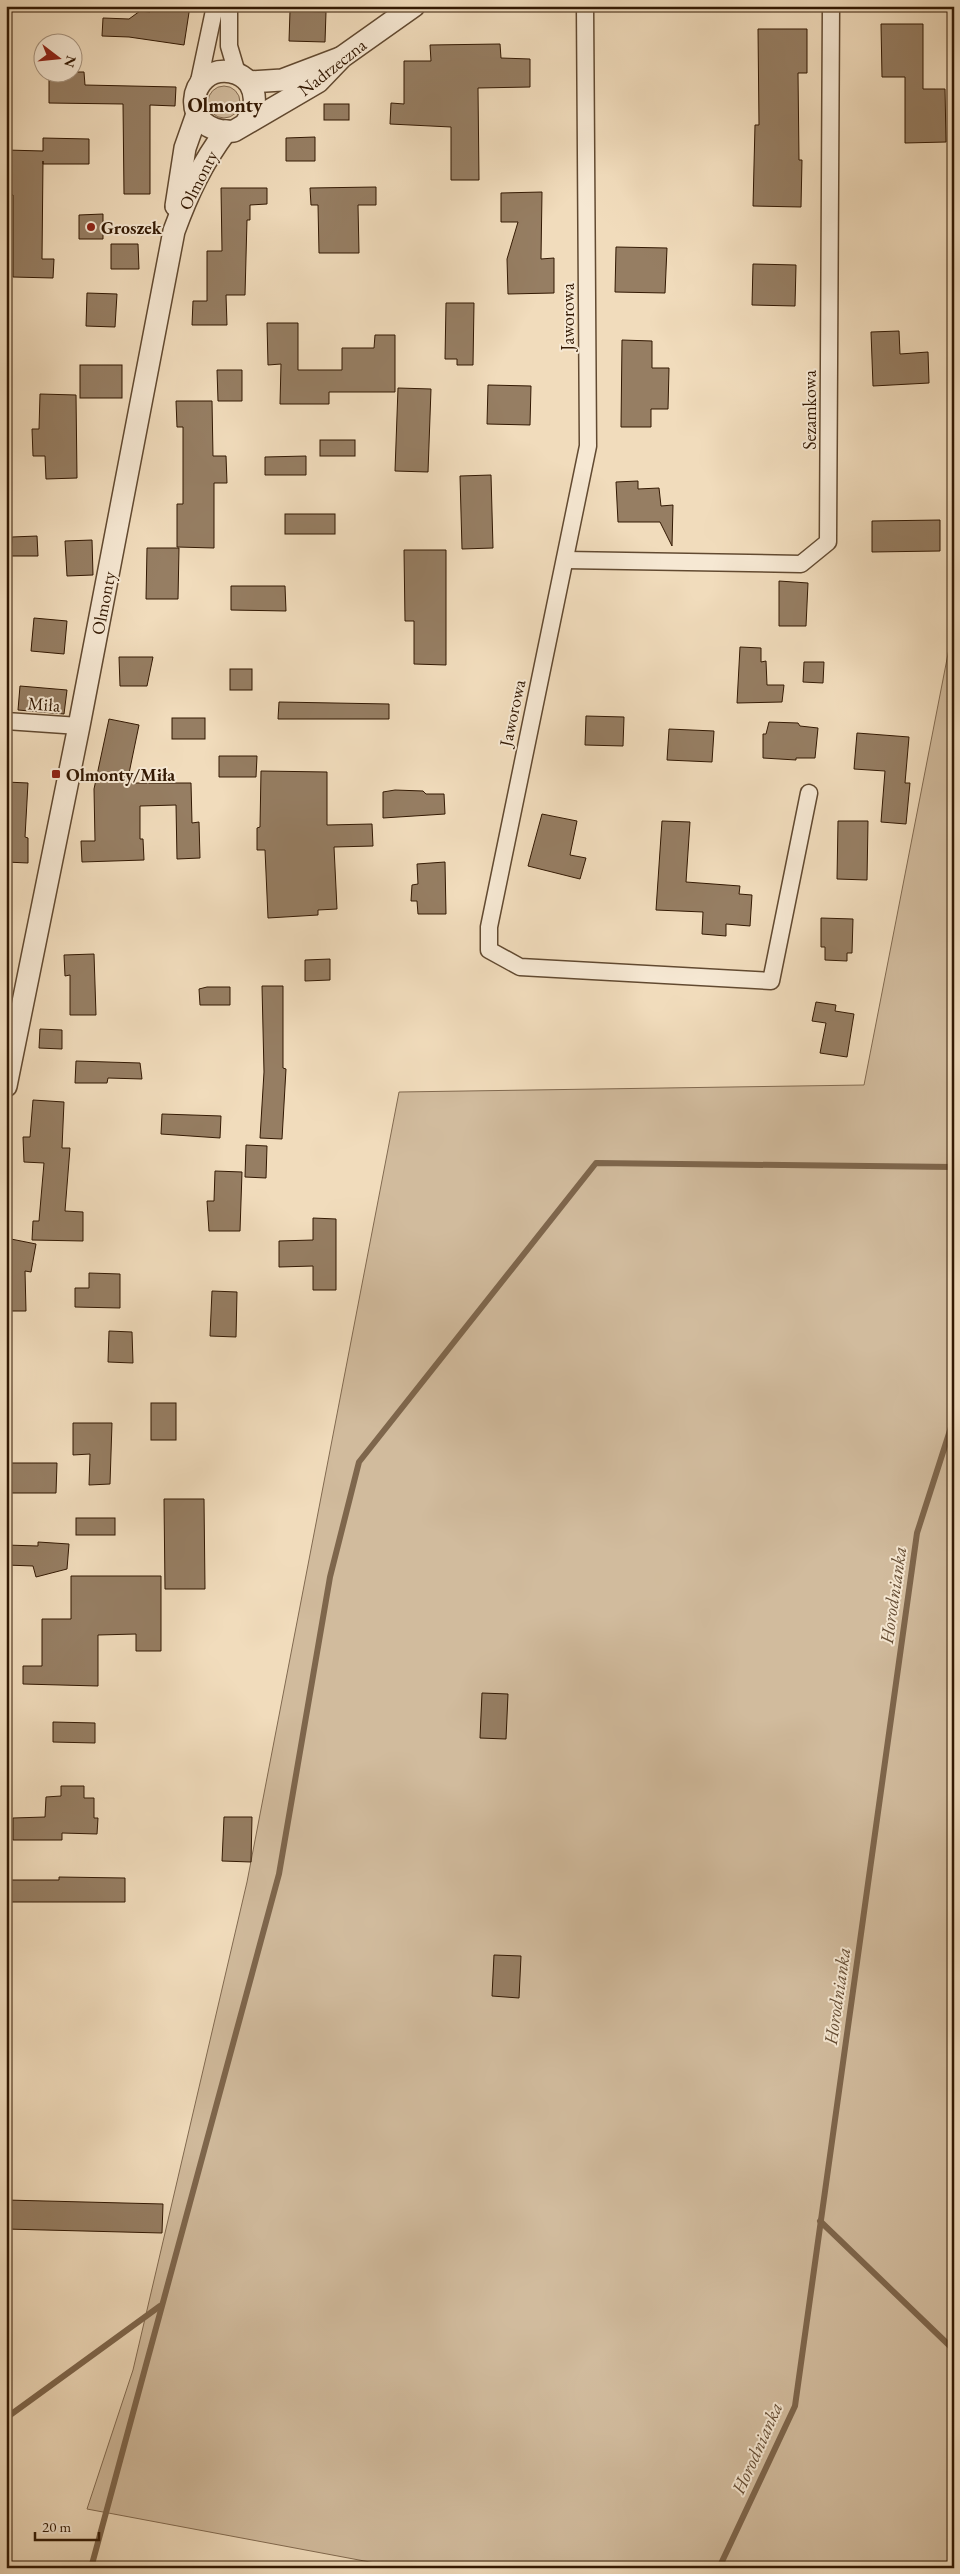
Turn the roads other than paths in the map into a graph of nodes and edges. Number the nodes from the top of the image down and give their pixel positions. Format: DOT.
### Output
graph roads {
  1 [pos="215,6"];
  2 [pos="229,6"];
  3 [pos="414,6"];
  4 [pos="585,6"];
  5 [pos="831,6"];
  6 [pos="342,57"];
  7 [pos="243,78"];
  8 [pos="198,86"];
  9 [pos="197,114"];
  10 [pos="246,123"];
  11 [pos="226,131"];
  12 [pos="174,231"];
  13 [pos="565,560"];
  14 [pos="6,721"];
  15 [pos="79,726"];
  16 [pos="809,793"];
  17 [pos="6,1086"];
  1 -- 8 [label="street"];
  2 -- 7 [label="street"];
  3 -- 6 [label="street, Nadrzeczna"];
  4 -- 13 [label="street, Jaworowa"];
  5 -- 13 [label="street, Sezamkowa"];
  6 -- 7 [label="street"];
  6 -- 10 [label="street, Nadrzeczna"];
  7 -- 8 [label="street"];
  7 -- 10 [label="street"];
  8 -- 9 [label="street"];
  9 -- 11 [label="street"];
  9 -- 12 [label="street"];
  10 -- 11 [label="street"];
  11 -- 12 [label="street, Olmonty"];
  12 -- 15 [label="street, Olmonty"];
  13 -- 16 [label="street, Jaworowa"];
  14 -- 15 [label="street, Miła"];
  15 -- 17 [label="street, Olmonty"];
}
